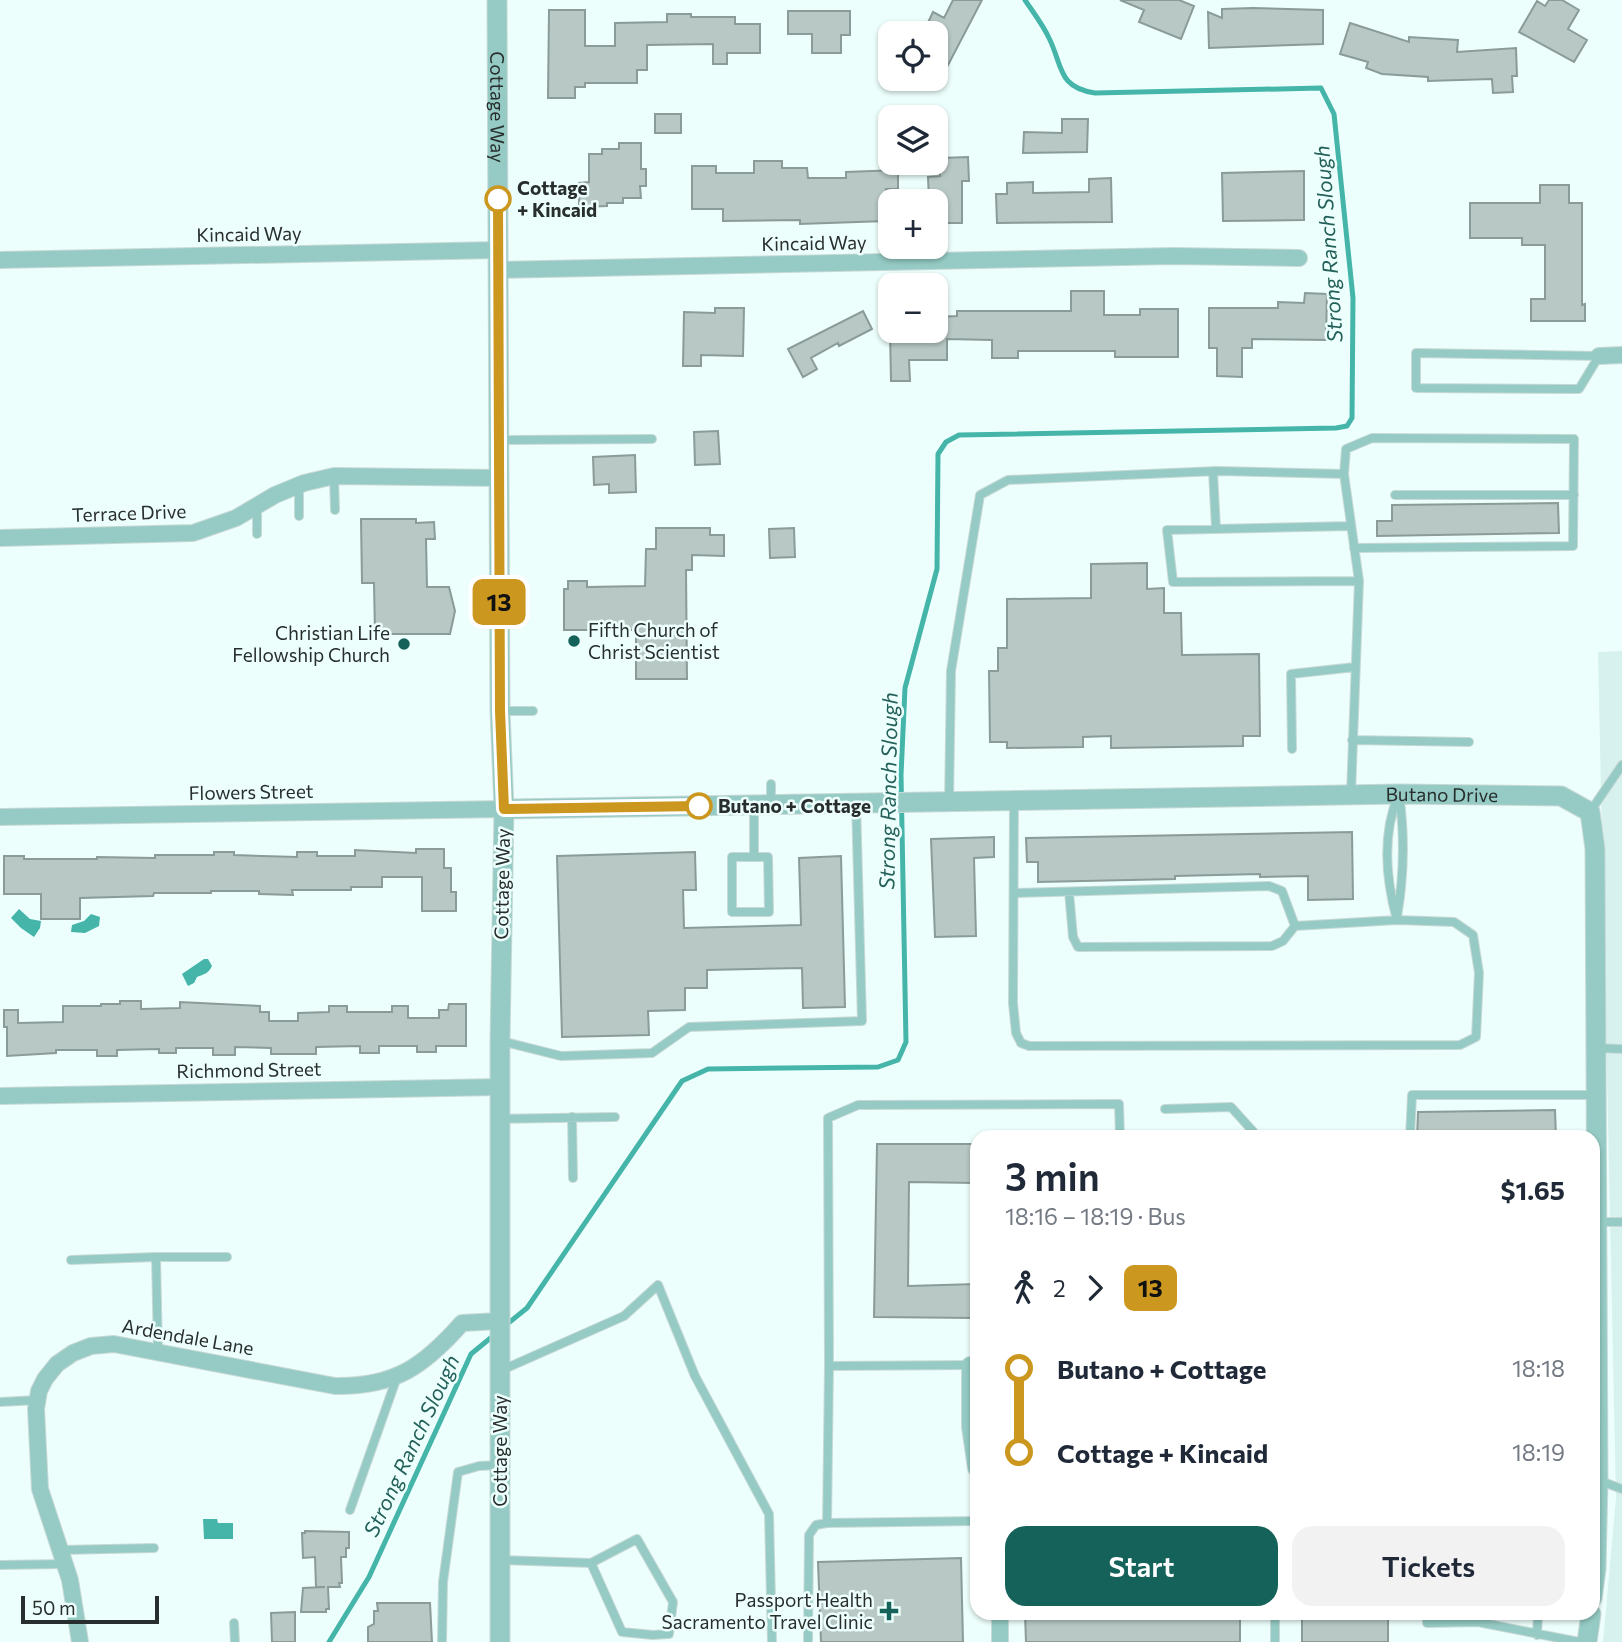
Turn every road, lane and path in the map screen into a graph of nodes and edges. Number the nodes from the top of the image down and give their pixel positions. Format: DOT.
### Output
graph roads {
  1 [pos="497,0"];
  2 [pos="498,250"];
  3 [pos="1299,258"];
  4 [pos="0,260"];
  5 [pos="498,270"];
  6 [pos="1622,355"];
  7 [pos="1599,356"];
  8 [pos="652,439"];
  9 [pos="499,440"];
  10 [pos="1213,471"];
  11 [pos="1343,474"];
  12 [pos="334,476"];
  13 [pos="499,478"];
  14 [pos="299,485"];
  15 [pos="1395,495"];
  16 [pos="1574,495"];
  17 [pos="257,506"];
  18 [pos="335,510"];
  19 [pos="299,516"];
  20 [pos="1351,526"];
  21 [pos="1216,529"];
  22 [pos="257,534"];
  23 [pos="0,538"];
  24 [pos="1354,548"];
  25 [pos="1359,582"];
  26 [pos="1355,667"];
  27 [pos="500,711"];
  28 [pos="533,711"];
  29 [pos="1352,740"];
  30 [pos="1469,741"];
  31 [pos="1292,750"];
  32 [pos="1622,765"];
  33 [pos="771,784"];
  34 [pos="1399,794"];
  35 [pos="1351,795"];
  36 [pos="1014,801"];
  37 [pos="949,802"];
  38 [pos="856,803"];
  39 [pos="762,805"];
  40 [pos="504,809"];
  41 [pos="1590,812"];
  42 [pos="0,817"];
  43 [pos="754,857"];
  44 [pos="1388,871"];
  45 [pos="1402,872"];
  46 [pos="1069,892"];
  47 [pos="1014,893"];
  48 [pos="1397,920"];
  49 [pos="1295,926"];
  50 [pos="500,1041"];
  51 [pos="1595,1048"];
  52 [pos="1622,1049"];
  53 [pos="500,1087"];
  54 [pos="1595,1095"];
  55 [pos="0,1096"];
  56 [pos="1165,1109"];
  57 [pos="615,1116"];
  58 [pos="572,1117"];
  59 [pos="499,1119"];
  60 [pos="1120,1130"];
  61 [pos="1252,1130"];
  62 [pos="1410,1130"];
  63 [pos="1595,1130"];
  64 [pos="573,1178"];
  65 [pos="1600,1215"];
  66 [pos="1622,1222"];
  67 [pos="227,1257"];
  68 [pos="156,1258"];
  69 [pos="71,1260"];
  70 [pos="499,1321"];
  71 [pos="158,1352"];
  72 [pos="500,1365"];
  73 [pos="970,1365"];
  74 [pos="829,1366"];
  75 [pos="397,1377"];
  76 [pos="38,1400"];
  77 [pos="0,1402"];
  78 [pos="500,1465"];
  79 [pos="1600,1482"];
  80 [pos="1622,1489"];
  81 [pos="350,1510"];
  82 [pos="970,1521"];
  83 [pos="827,1523"];
  84 [pos="154,1548"];
  85 [pos="63,1557"];
  86 [pos="500,1560"];
  87 [pos="591,1563"];
  88 [pos="0,1565"];
  89 [pos="1000,1620"];
  90 [pos="1275,1620"];
  91 [pos="1427,1620"];
  92 [pos="1538,1620"];
  93 [pos="1590,1620"];
  94 [pos="234,1623"];
  95 [pos="1537,1635"];
  96 [pos="80,1642"];
  97 [pos="235,1642"];
  98 [pos="442,1642"];
  99 [pos="500,1642"];
  100 [pos="772,1642"];
  101 [pos="808,1642"];
  102 [pos="1000,1642"];
  103 [pos="1275,1642"];
  104 [pos="1579,1642"];
  105 [pos="1587,1642"];
  1 -- 2 [label="street, Cottage Way"];
  2 -- 4 [label="street, Kincaid Way"];
  2 -- 5 [label="street, Cottage Way"];
  3 -- 5 [label="street, Kincaid Way"];
  5 -- 9 [label="street, Cottage Way"];
  6 -- 7 [label="street"];
  7 -- 7 [label="lane"];
  8 -- 9 [label="lane"];
  9 -- 13 [label="street, Cottage Way"];
  10 -- 11 [label="lane"];
  10 -- 21 [label="lane"];
  10 -- 37 [label="lane"];
  11 -- 16 [label="lane"];
  11 -- 20 [label="lane"];
  12 -- 13 [label="street, Terrace Drive"];
  12 -- 14 [label="street, Terrace Drive"];
  12 -- 18 [label="lane"];
  13 -- 27 [label="street, Cottage Way"];
  14 -- 17 [label="street, Terrace Drive"];
  14 -- 19 [label="lane"];
  15 -- 16 [label="lane"];
  16 -- 24 [label="lane"];
  17 -- 22 [label="lane"];
  17 -- 23 [label="street, Terrace Drive"];
  20 -- 21 [label="lane"];
  20 -- 24 [label="lane"];
  21 -- 25 [label="lane"];
  24 -- 25 [label="lane"];
  25 -- 26 [label="lane"];
  26 -- 29 [label="lane"];
  26 -- 31 [label="lane"];
  27 -- 28 [label="lane"];
  27 -- 40 [label="street, Cottage Way"];
  29 -- 30 [label="lane"];
  29 -- 35 [label="lane"];
  32 -- 41 [label="lane"];
  33 -- 39 [label="lane"];
  34 -- 35 [label="street, Butano Drive"];
  34 -- 41 [label="street, Butano Drive"];
  34 -- 44 [label="lane"];
  34 -- 45 [label="lane"];
  35 -- 36 [label="street, Butano Drive"];
  36 -- 37 [label="street, Butano Drive"];
  36 -- 47 [label="lane"];
  37 -- 38 [label="street, Butano Drive"];
  38 -- 39 [label="street, Butano Drive"];
  38 -- 50 [label="lane"];
  39 -- 40 [label="street, Butano Drive"];
  39 -- 43 [label="lane"];
  40 -- 42 [label="street, Flowers Street"];
  40 -- 50 [label="street, Cottage Way"];
  41 -- 51 [label="street"];
  43 -- 43 [label="lane"];
  44 -- 45 [label="lane"];
  44 -- 48 [label="lane"];
  45 -- 48 [label="lane"];
  46 -- 47 [label="lane"];
  46 -- 49 [label="lane"];
  46 -- 49 [label="lane"];
  47 -- 48 [label="lane"];
  48 -- 49 [label="lane"];
  50 -- 53 [label="street, Cottage Way"];
  51 -- 52 [label="lane"];
  51 -- 54 [label="street"];
  53 -- 55 [label="street, Richmond Street"];
  53 -- 59 [label="street, Cottage Way"];
  54 -- 62 [label="lane"];
  54 -- 63 [label="street"];
  56 -- 61 [label="lane"];
  57 -- 58 [label="lane"];
  58 -- 59 [label="lane"];
  58 -- 64 [label="lane"];
  59 -- 70 [label="street, Cottage Way"];
  60 -- 74 [label="lane"];
  65 -- 66 [label="lane"];
  67 -- 68 [label="lane"];
  68 -- 69 [label="lane"];
  68 -- 71 [label="lane"];
  70 -- 72 [label="street, Cottage Way"];
  70 -- 75 [label="street, Ardendale Lane"];
  71 -- 75 [label="street, Ardendale Lane"];
  71 -- 76 [label="street, Ardendale Lane"];
  72 -- 78 [label="street, Cottage Way"];
  72 -- 100 [label="lane"];
  73 -- 74 [label="lane"];
  74 -- 83 [label="lane"];
  75 -- 81 [label="lane"];
  76 -- 77 [label="lane"];
  76 -- 85 [label="street, Ardendale Lane"];
  78 -- 86 [label="street, Cottage Way"];
  78 -- 98 [label="lane"];
  79 -- 80 [label="lane"];
  82 -- 83 [label="lane"];
  83 -- 101 [label="lane"];
  84 -- 85 [label="lane"];
  85 -- 88 [label="lane"];
  85 -- 96 [label="street, Ardendale Lane"];
  86 -- 87 [label="lane"];
  86 -- 99 [label="street, Cottage Way"];
  87 -- 87 [label="lane"];
  89 -- 102 [label="street"];
  90 -- 103 [label="lane"];
  91 -- 95 [label="lane"];
  92 -- 95 [label="lane"];
  93 -- 105 [label="street"];
  94 -- 97 [label="lane"];
  95 -- 104 [label="lane"];
}
